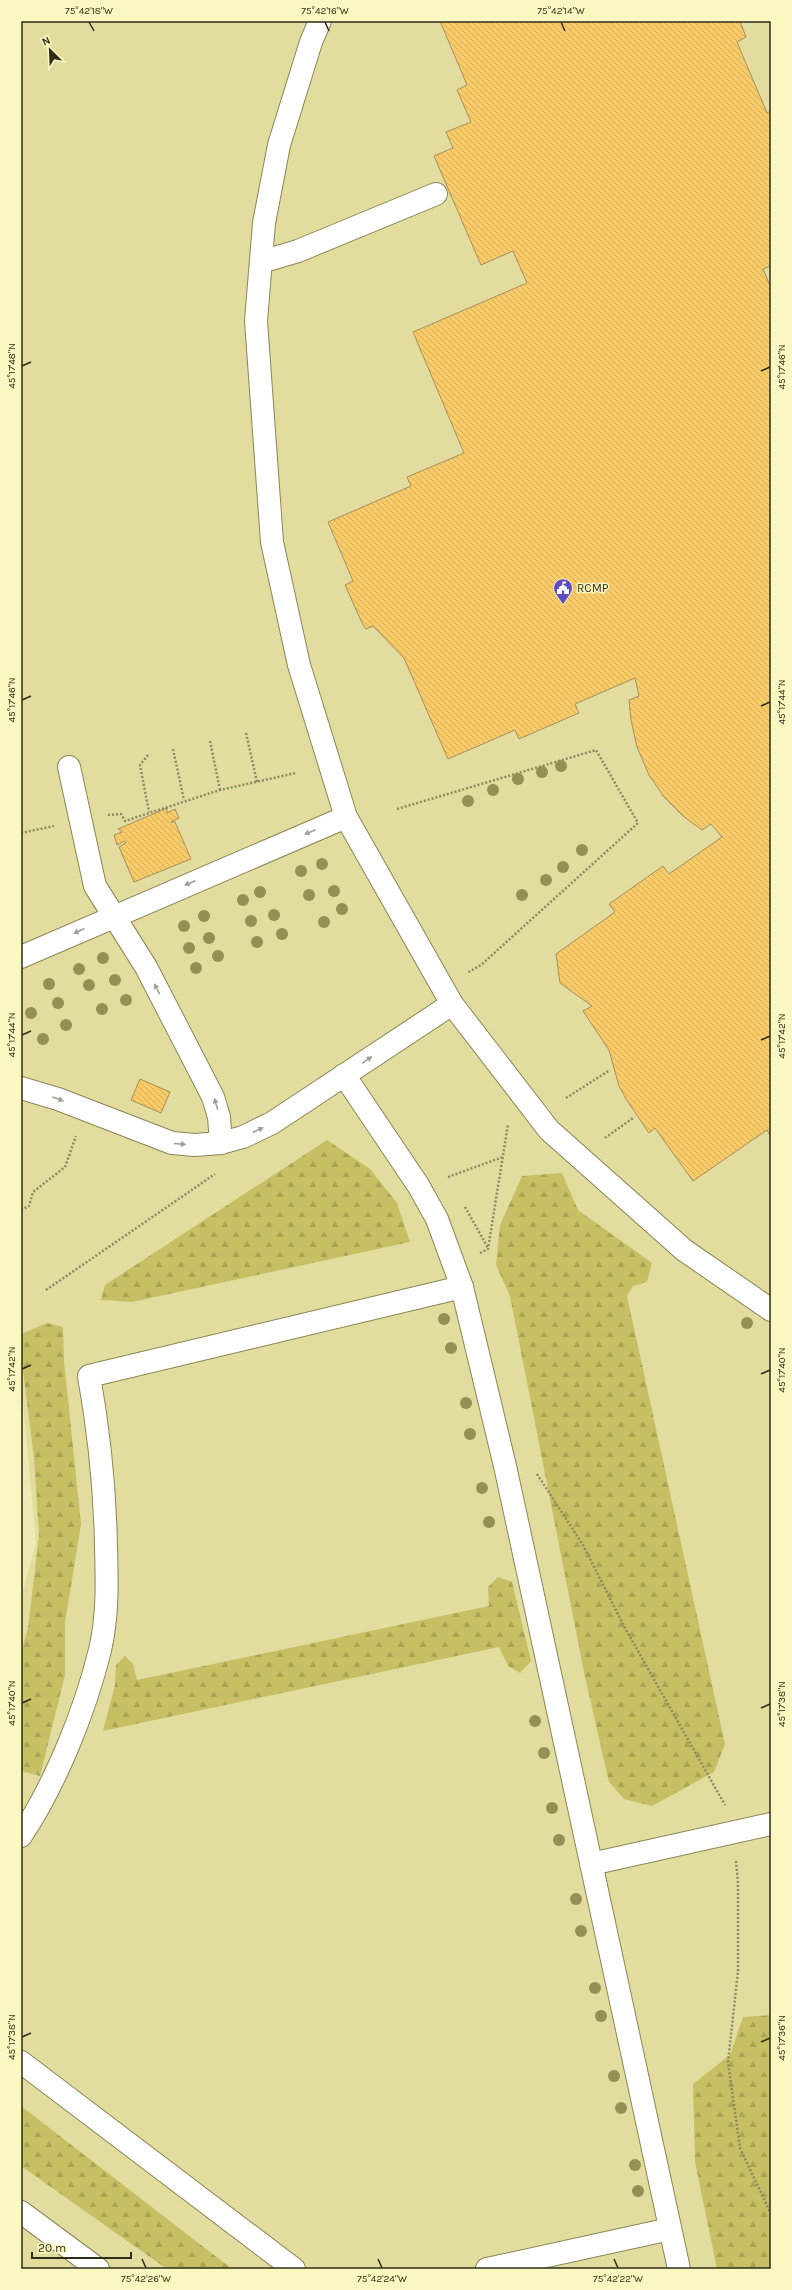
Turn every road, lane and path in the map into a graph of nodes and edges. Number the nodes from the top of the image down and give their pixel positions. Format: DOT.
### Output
graph roads {
  1 [pos="320,21"];
  2 [pos="436,194"];
  3 [pos="261,262"];
  4 [pos="246,733"];
  5 [pos="210,741"];
  6 [pos="173,749"];
  7 [pos="148,755"];
  8 [pos="69,767"];
  9 [pos="296,773"];
  10 [pos="257,782"];
  11 [pos="220,790"];
  12 [pos="184,800"];
  13 [pos="397,809"];
  14 [pos="149,812"];
  15 [pos="136,816"];
  16 [pos="346,817"];
  17 [pos="115,915"];
  18 [pos="21,957"];
  19 [pos="447,995"];
  20 [pos="610,1070"];
  21 [pos="344,1075"];
  22 [pos="21,1088"];
  23 [pos="566,1098"];
  24 [pos="88,1110"];
  25 [pos="508,1117"];
  26 [pos="633,1118"];
  27 [pos="605,1138"];
  28 [pos="221,1143"];
  29 [pos="503,1156"];
  30 [pos="448,1177"];
  31 [pos="21,1210"];
  32 [pos="455,1266"];
  33 [pos="462,1287"];
  34 [pos="46,1290"];
  35 [pos="771,1310"];
  36 [pos="771,1824"];
  37 [pos="21,1836"];
  38 [pos="591,1864"];
  39 [pos="21,2062"];
  40 [pos="21,2212"];
  41 [pos="670,2229"];
  42 [pos="98,2269"];
  43 [pos="294,2269"];
  44 [pos="487,2269"];
  45 [pos="679,2269"];
  1 -- 3 [label="lane"];
  2 -- 3 [label="lane"];
  3 -- 16 [label="lane"];
  4 -- 10 [label="path"];
  5 -- 11 [label="path"];
  6 -- 12 [label="path"];
  7 -- 14 [label="path"];
  8 -- 17 [label="lane"];
  9 -- 10 [label="path"];
  10 -- 11 [label="path"];
  11 -- 12 [label="path"];
  12 -- 14 [label="path"];
  13 -- 19 [label="path"];
  14 -- 15 [label="path"];
  16 -- 17 [label="lane, one-way"];
  16 -- 19 [label="lane"];
  17 -- 18 [label="lane, one-way"];
  28 -- 17 [label="lane, one-way"];
  21 -- 19 [label="lane, one-way"];
  19 -- 35 [label="lane"];
  20 -- 23 [label="path"];
  28 -- 21 [label="lane, one-way"];
  21 -- 32 [label="lane"];
  22 -- 24 [label="lane, one-way"];
  24 -- 28 [label="lane, one-way"];
  24 -- 31 [label="path"];
  25 -- 29 [label="path"];
  26 -- 27 [label="path"];
  28 -- 34 [label="path"];
  29 -- 30 [label="path"];
  29 -- 32 [label="path"];
  32 -- 33 [label="lane"];
  33 -- 37 [label="lane"];
  33 -- 38 [label="lane"];
  36 -- 38 [label="lane"];
  38 -- 41 [label="lane"];
  39 -- 43 [label="lane"];
  40 -- 42 [label="lane"];
  41 -- 44 [label="lane"];
  41 -- 45 [label="lane"];
}
